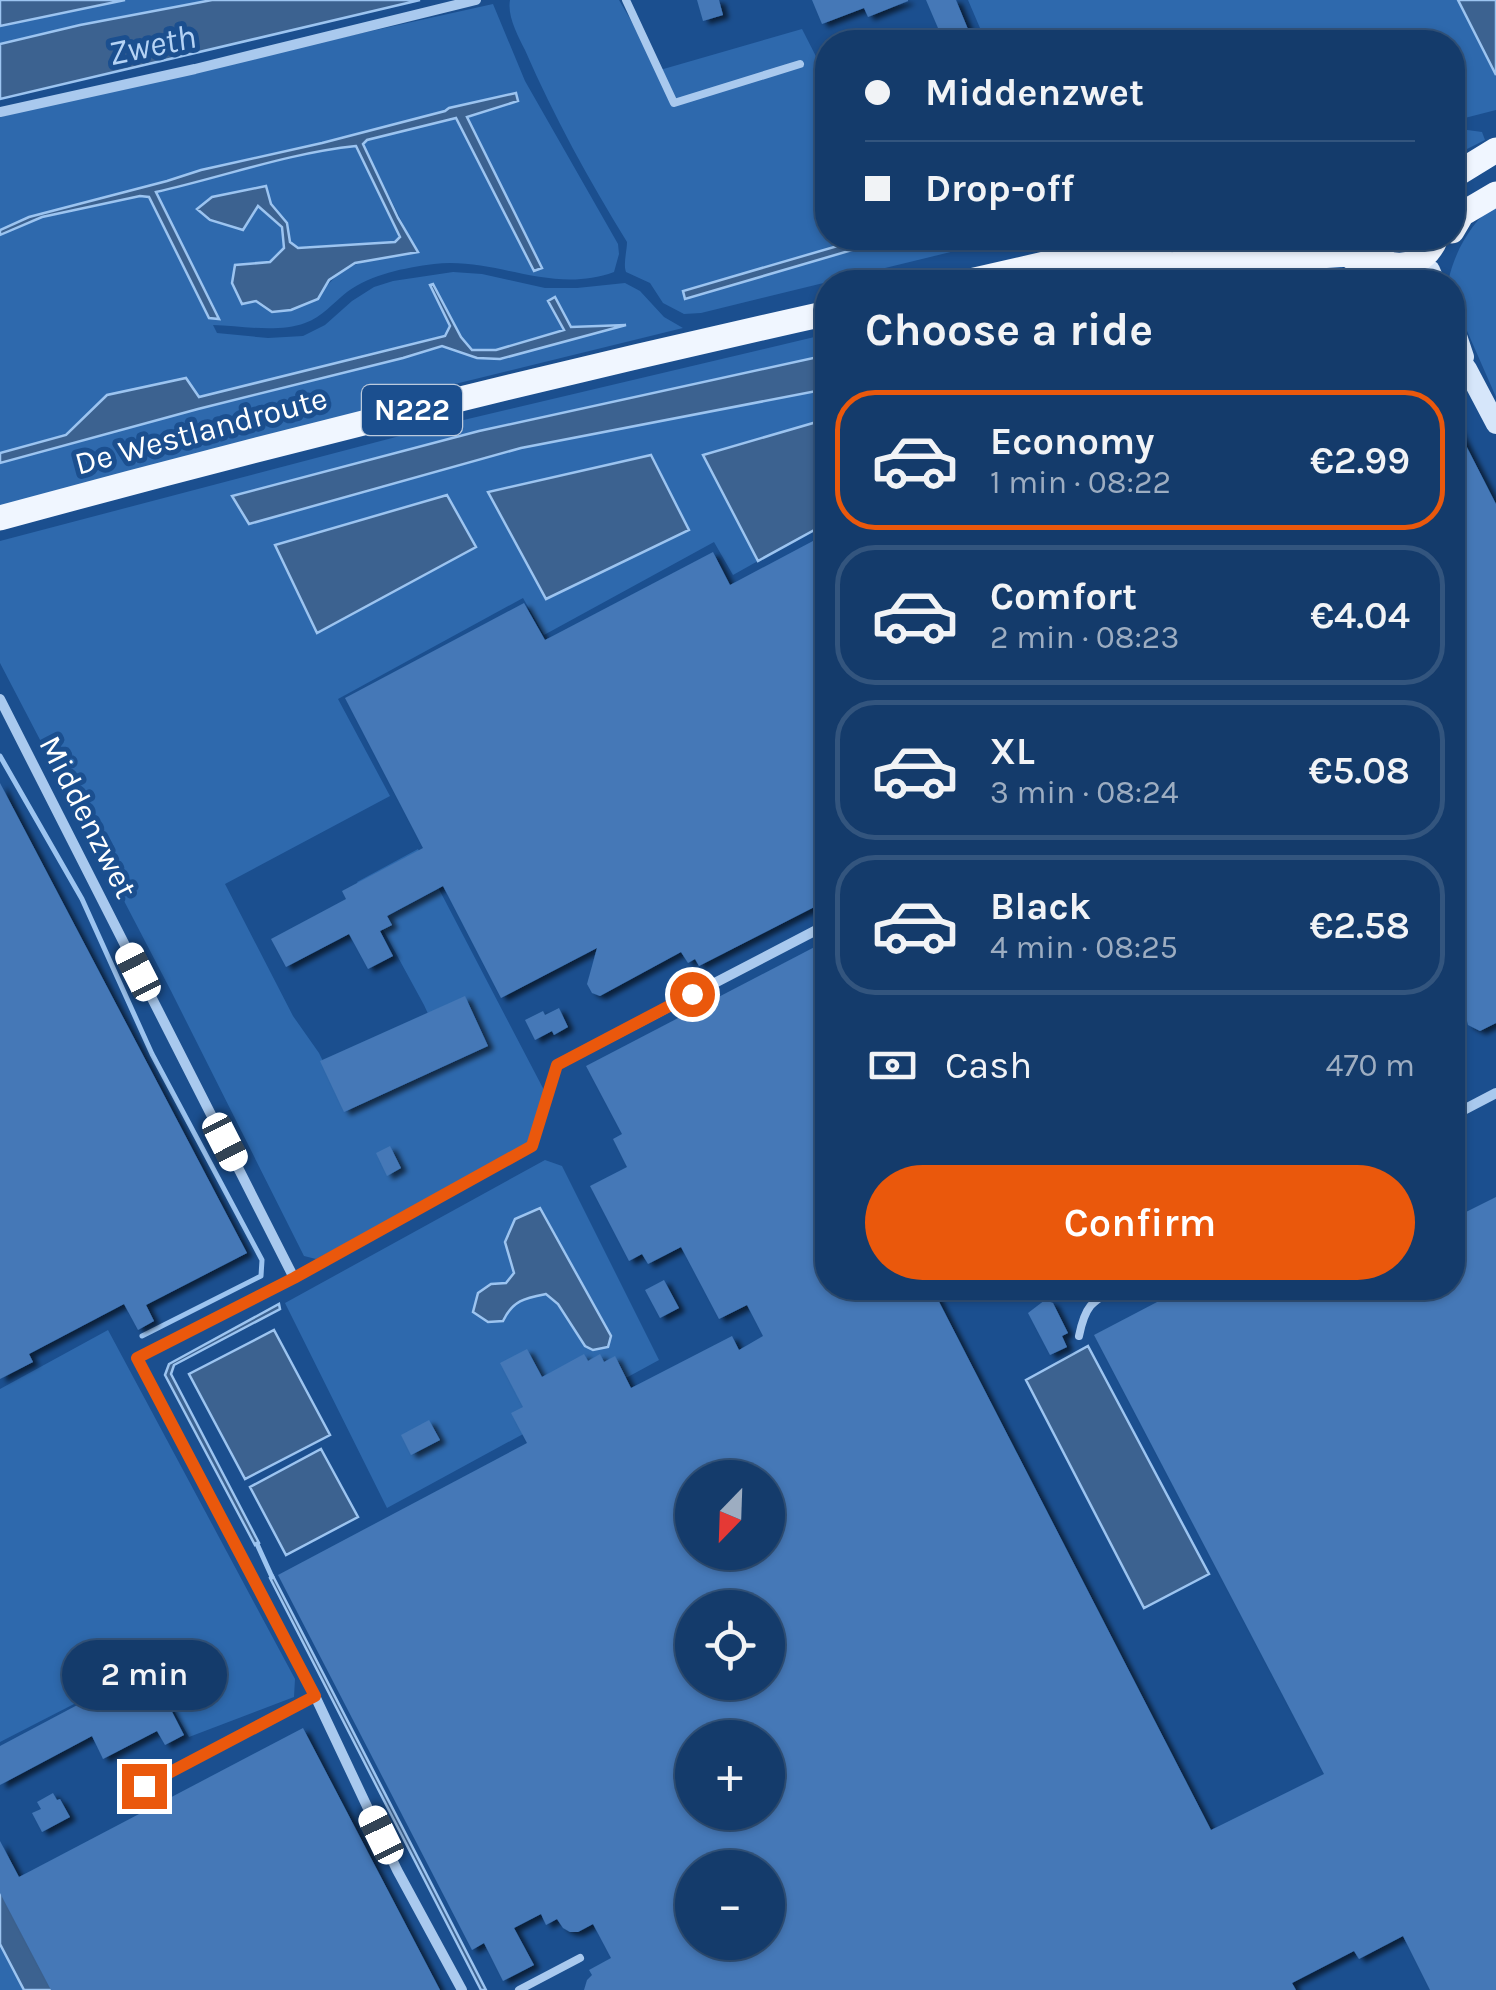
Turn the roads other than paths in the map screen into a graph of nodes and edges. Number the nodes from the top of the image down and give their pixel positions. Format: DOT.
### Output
graph roads {
  1 [pos="476,0"];
  2 [pos="626,0"];
  3 [pos="800,64"];
  4 [pos="0,112"];
  5 [pos="1496,148"];
  6 [pos="1465,158"];
  7 [pos="1465,169"];
  8 [pos="1496,184"];
  9 [pos="1496,194"];
  10 [pos="1465,200"];
  11 [pos="1465,213"];
  12 [pos="1106,250"];
  13 [pos="1284,250"];
  14 [pos="1368,250"];
  15 [pos="1446,250"];
  16 [pos="1423,268"];
  17 [pos="1018,270"];
  18 [pos="1118,270"];
  19 [pos="815,317"];
  20 [pos="815,333"];
  21 [pos="1465,362"];
  22 [pos="1465,366"];
  23 [pos="1467,369"];
  24 [pos="1496,424"];
  25 [pos="0,518"];
  26 [pos="0,534"];
  27 [pos="0,699"];
  28 [pos="815,931"];
  29 [pos="1496,1093"];
  30 [pos="1465,1109"];
  31 [pos="294,1278"];
  32 [pos="1093,1300"];
  33 [pos="1079,1336"];
  34 [pos="315,1696"];
  35 [pos="144,1786"];
  36 [pos="580,1958"];
  37 [pos="462,1990"];
  38 [pos="519,1990"];
  1 -- 4 [label="street"];
  2 -- 3 [label="lane"];
  5 -- 6 [label="main road"];
  5 -- 7 [label="main road"];
  8 -- 10 [label="main road"];
  9 -- 11 [label="main road"];
  12 -- 17 [label="main road"];
  13 -- 18 [label="main road"];
  14 -- 16 [label="main road"];
  15 -- 16 [label="main road"];
  19 -- 25 [label="main road, De Westlandroute / N222"];
  20 -- 26 [label="main road, De Westlandroute / N222"];
  21 -- 23 [label="street"];
  22 -- 23 [label="street"];
  23 -- 24 [label="street"];
  27 -- 31 [label="street, Middenzwet"];
  28 -- 31 [label="street"];
  29 -- 30 [label="street"];
  31 -- 34 [label="street"];
  32 -- 33 [label="lane"];
  34 -- 35 [label="lane"];
  34 -- 37 [label="street"];
  36 -- 38 [label="lane"];
}
